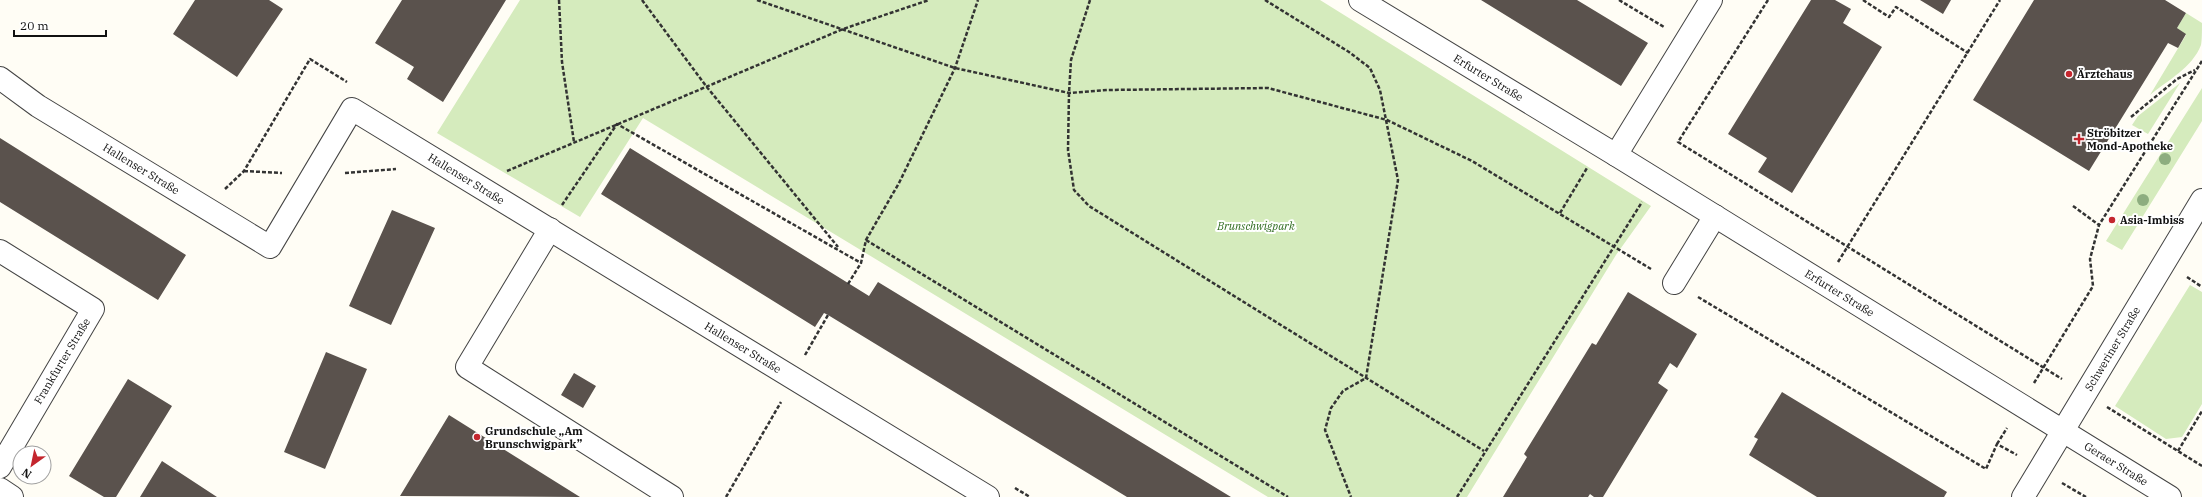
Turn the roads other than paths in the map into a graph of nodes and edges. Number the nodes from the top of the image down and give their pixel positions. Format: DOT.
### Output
graph roads {
  1 [pos="1360,0"];
  2 [pos="1711,0"];
  3 [pos="0,78"];
  4 [pos="1608,150"];
  5 [pos="2202,200"];
  6 [pos="1714,216"];
  7 [pos="554,220"];
  8 [pos="0,251"];
  9 [pos="1674,283"];
  10 [pos="2063,431"];
  11 [pos="0,467"];
  12 [pos="0,489"];
  13 [pos="12,497"];
  14 [pos="672,497"];
  15 [pos="988,497"];
  16 [pos="2023,497"];
  17 [pos="2170,497"];
  1 -- 4 [label="street, Erfurter Straße"];
  2 -- 4 [label="street"];
  3 -- 7 [label="street, Hallenser Straße"];
  4 -- 6 [label="street, Erfurter Straße"];
  5 -- 10 [label="street, Schweriner Straße"];
  6 -- 9 [label="street"];
  6 -- 10 [label="street, Erfurter Straße"];
  7 -- 14 [label="street"];
  7 -- 15 [label="street, Hallenser Straße"];
  8 -- 11 [label="street, Frankfurter Straße"];
  10 -- 16 [label="street, Schweriner Straße"];
  10 -- 17 [label="street, Geraer Straße"];
  12 -- 13 [label="street"];
}
